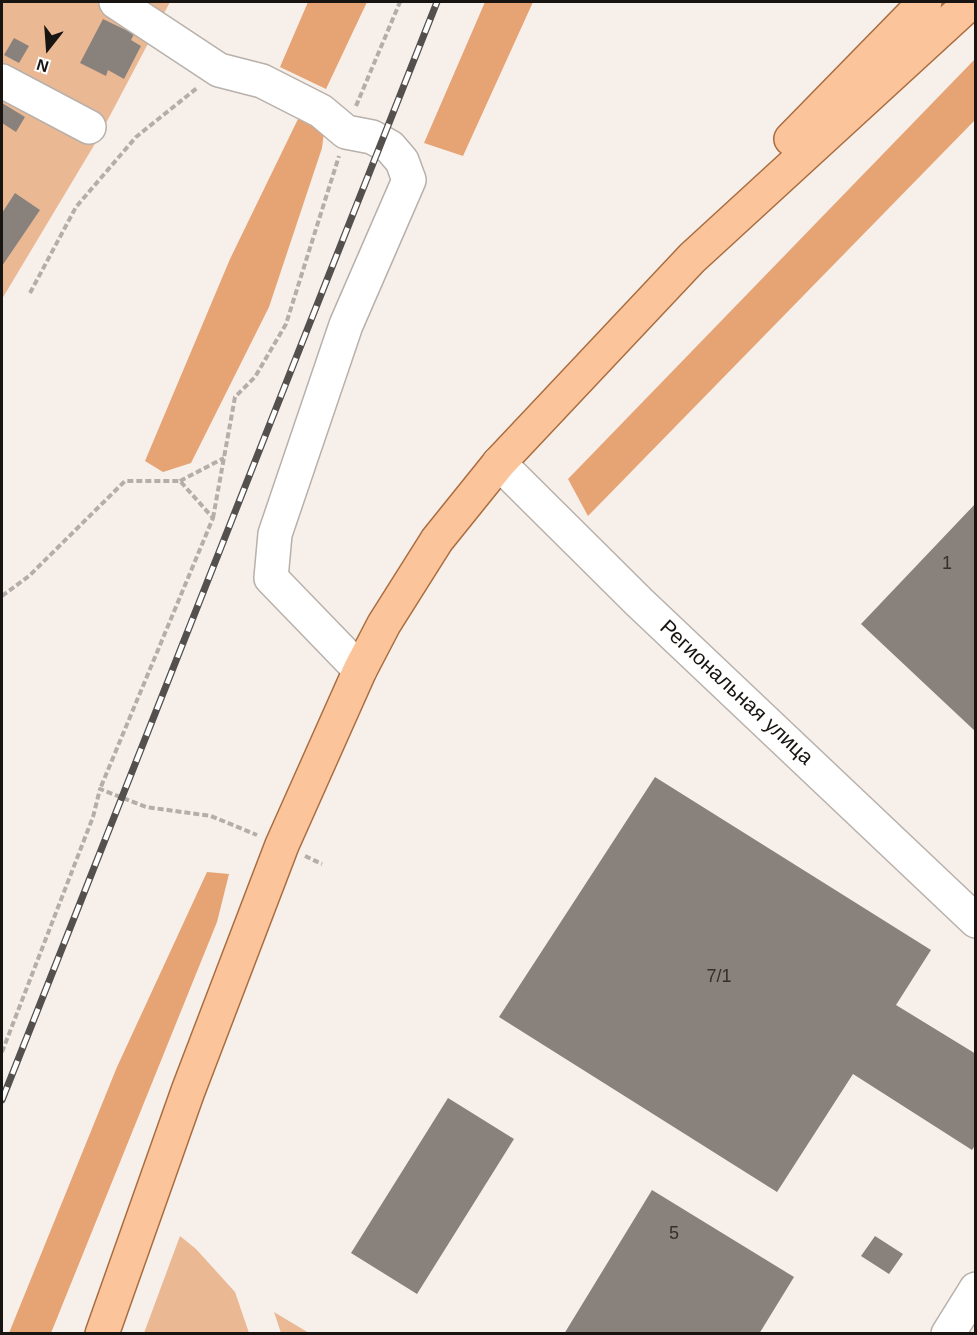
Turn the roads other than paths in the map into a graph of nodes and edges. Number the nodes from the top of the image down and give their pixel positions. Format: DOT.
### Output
graph roads {
  1 [pos="116,2"];
  2 [pos="924,2"];
  3 [pos="971,2"];
  4 [pos="2,81"];
  5 [pos="89,127"];
  6 [pos="692,258"];
  7 [pos="499,463"];
  8 [pos="360,670"];
  9 [pos="975,921"];
  10 [pos="975,1289"];
  11 [pos="102,1334"];
  12 [pos="948,1334"];
  1 -- 8 [label="street"];
  2 -- 6 [label="main road"];
  3 -- 6 [label="main road"];
  4 -- 5 [label="street"];
  6 -- 7 [label="main road"];
  7 -- 8 [label="main road"];
  7 -- 9 [label="street, Региональная улица"];
  8 -- 11 [label="main road"];
  10 -- 12 [label="street"];
}
